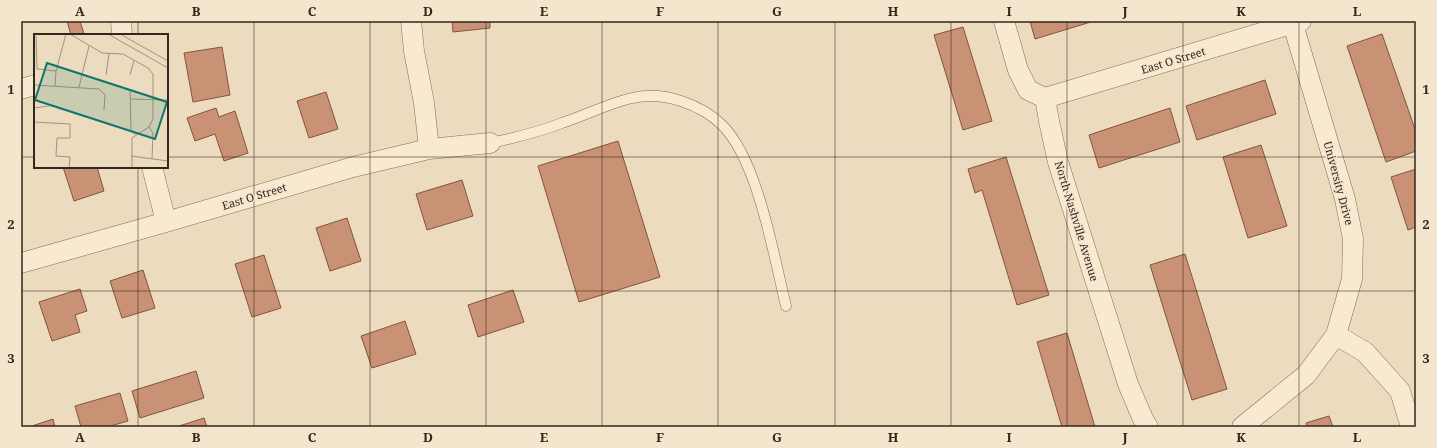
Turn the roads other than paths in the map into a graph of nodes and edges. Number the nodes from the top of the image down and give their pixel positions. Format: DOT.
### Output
graph roads {
  1 [pos="121,21"];
  2 [pos="411,21"];
  3 [pos="1004,21"];
  4 [pos="1295,22"];
  5 [pos="122,34"];
  6 [pos="34,85"];
  7 [pos="21,89"];
  8 [pos="1045,98"];
  9 [pos="490,143"];
  10 [pos="429,149"];
  11 [pos="152,168"];
  12 [pos="166,222"];
  13 [pos="21,263"];
  14 [pos="786,306"];
  15 [pos="1336,335"];
  16 [pos="1148,427"];
  17 [pos="1242,427"];
  18 [pos="1411,427"];
  1 -- 5 [label="street"];
  2 -- 10 [label="street"];
  3 -- 8 [label="street"];
  4 -- 8 [label="street, East O Street"];
  4 -- 15 [label="street, University Drive"];
  6 -- 7 [label="street"];
  8 -- 16 [label="street, North Nashville Avenue"];
  9 -- 10 [label="street, East O Street"];
  9 -- 14 [label="lane"];
  10 -- 12 [label="street, East O Street"];
  11 -- 12 [label="street"];
  12 -- 13 [label="street, East O Street"];
  15 -- 17 [label="street, University Drive"];
  15 -- 18 [label="street"];
}
